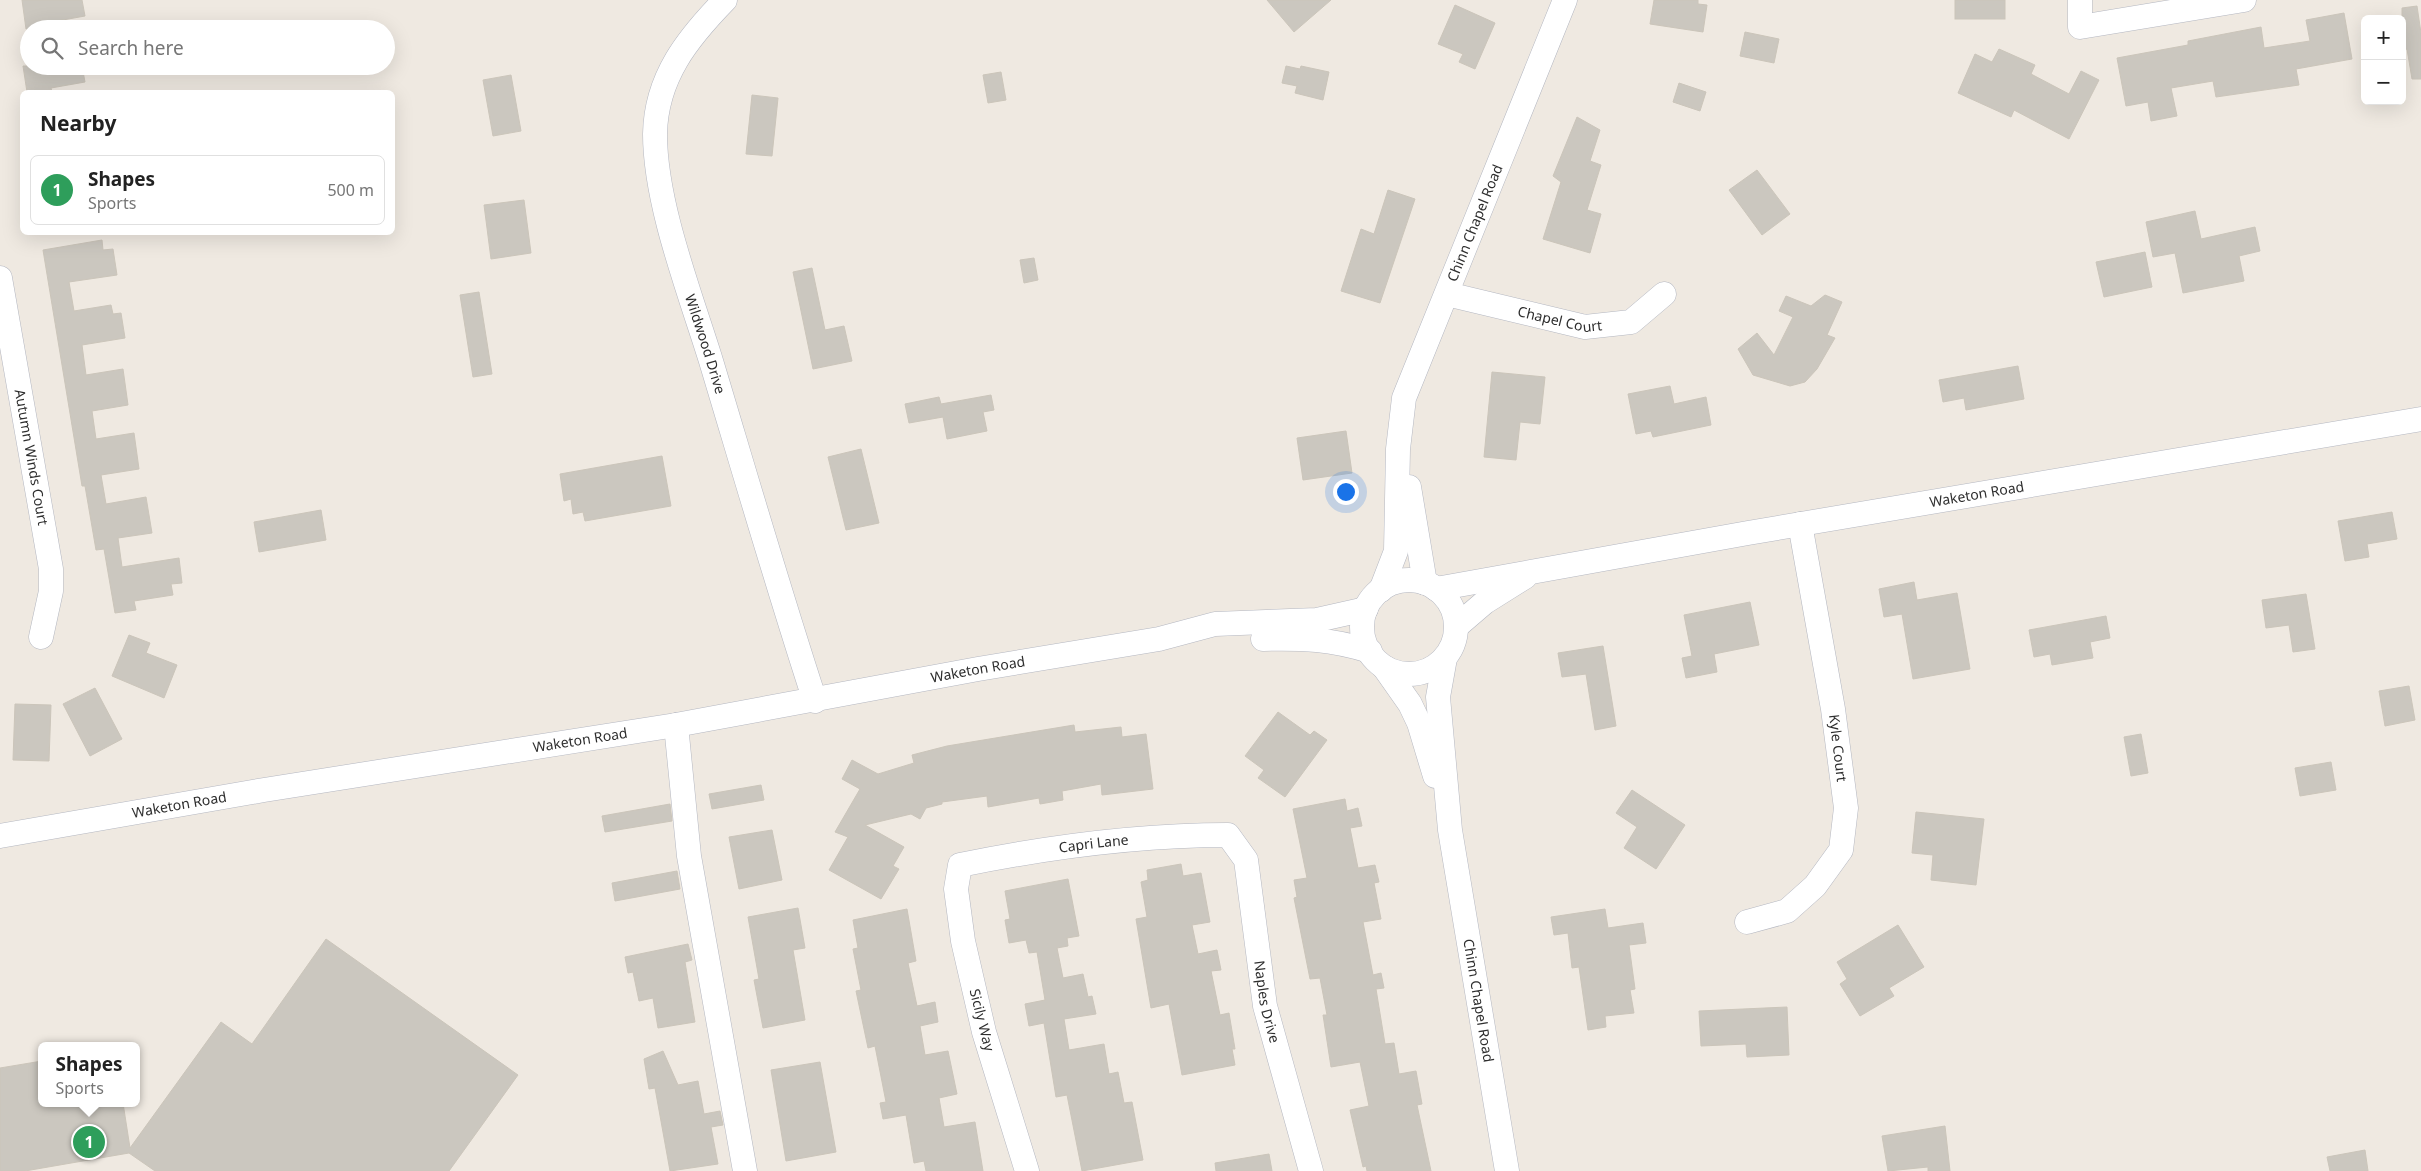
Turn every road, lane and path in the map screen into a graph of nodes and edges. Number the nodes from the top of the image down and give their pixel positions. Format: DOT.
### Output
graph roads {
  1 [pos="725,0"];
  2 [pos="1566,0"];
  3 [pos="2080,0"];
  4 [pos="2244,0"];
  5 [pos="0,278"];
  6 [pos="1447,294"];
  7 [pos="1664,294"];
  8 [pos="2421,419"];
  9 [pos="1398,449"];
  10 [pos="1800,524"];
  11 [pos="1532,571"];
  12 [pos="1431,586"];
  13 [pos="1380,590"];
  14 [pos="1366,608"];
  15 [pos="1456,626"];
  16 [pos="41,637"];
  17 [pos="1159,639"];
  18 [pos="1445,658"];
  19 [pos="1377,659"];
  20 [pos="814,701"];
  21 [pos="676,725"];
  22 [pos="1450,830"];
  23 [pos="1228,835"];
  24 [pos="0,836"];
  25 [pos="960,865"];
  26 [pos="1747,922"];
  27 [pos="745,1171"];
  28 [pos="1027,1171"];
  29 [pos="1311,1171"];
  30 [pos="1507,1171"];
  1 -- 20 [label="street, Wildwood Drive"];
  2 -- 6 [label="street, Chinn Chapel Road"];
  3 -- 4 [label="street"];
  5 -- 16 [label="street, Autumn Winds Court"];
  6 -- 7 [label="street, Chapel Court"];
  6 -- 9 [label="street, Chinn Chapel Road"];
  8 -- 10 [label="street, Waketon Road"];
  9 -- 12 [label="street, Chinn Chapel Road"];
  9 -- 13 [label="street, Chinn Chapel Road"];
  10 -- 11 [label="street, Waketon Road"];
  10 -- 26 [label="street, Kyle Court"];
  11 -- 12 [label="street, Waketon Road"];
  11 -- 15 [label="street, Waketon Road"];
  12 -- 13 [label="street"];
  12 -- 15 [label="street"];
  13 -- 14 [label="street"];
  14 -- 17 [label="street, Waketon Road"];
  14 -- 19 [label="street"];
  15 -- 18 [label="street"];
  17 -- 19 [label="street, Waketon Road"];
  17 -- 20 [label="street, Waketon Road"];
  18 -- 19 [label="street"];
  18 -- 22 [label="street, Chinn Chapel Road"];
  19 -- 22 [label="street, Chinn Chapel Road"];
  20 -- 21 [label="street, Waketon Road"];
  21 -- 24 [label="street, Waketon Road"];
  21 -- 27 [label="street"];
  22 -- 30 [label="street, Chinn Chapel Road"];
  23 -- 25 [label="street, Capri Lane"];
  23 -- 29 [label="street, Naples Drive"];
  25 -- 28 [label="street, Sicily Way"];
}
